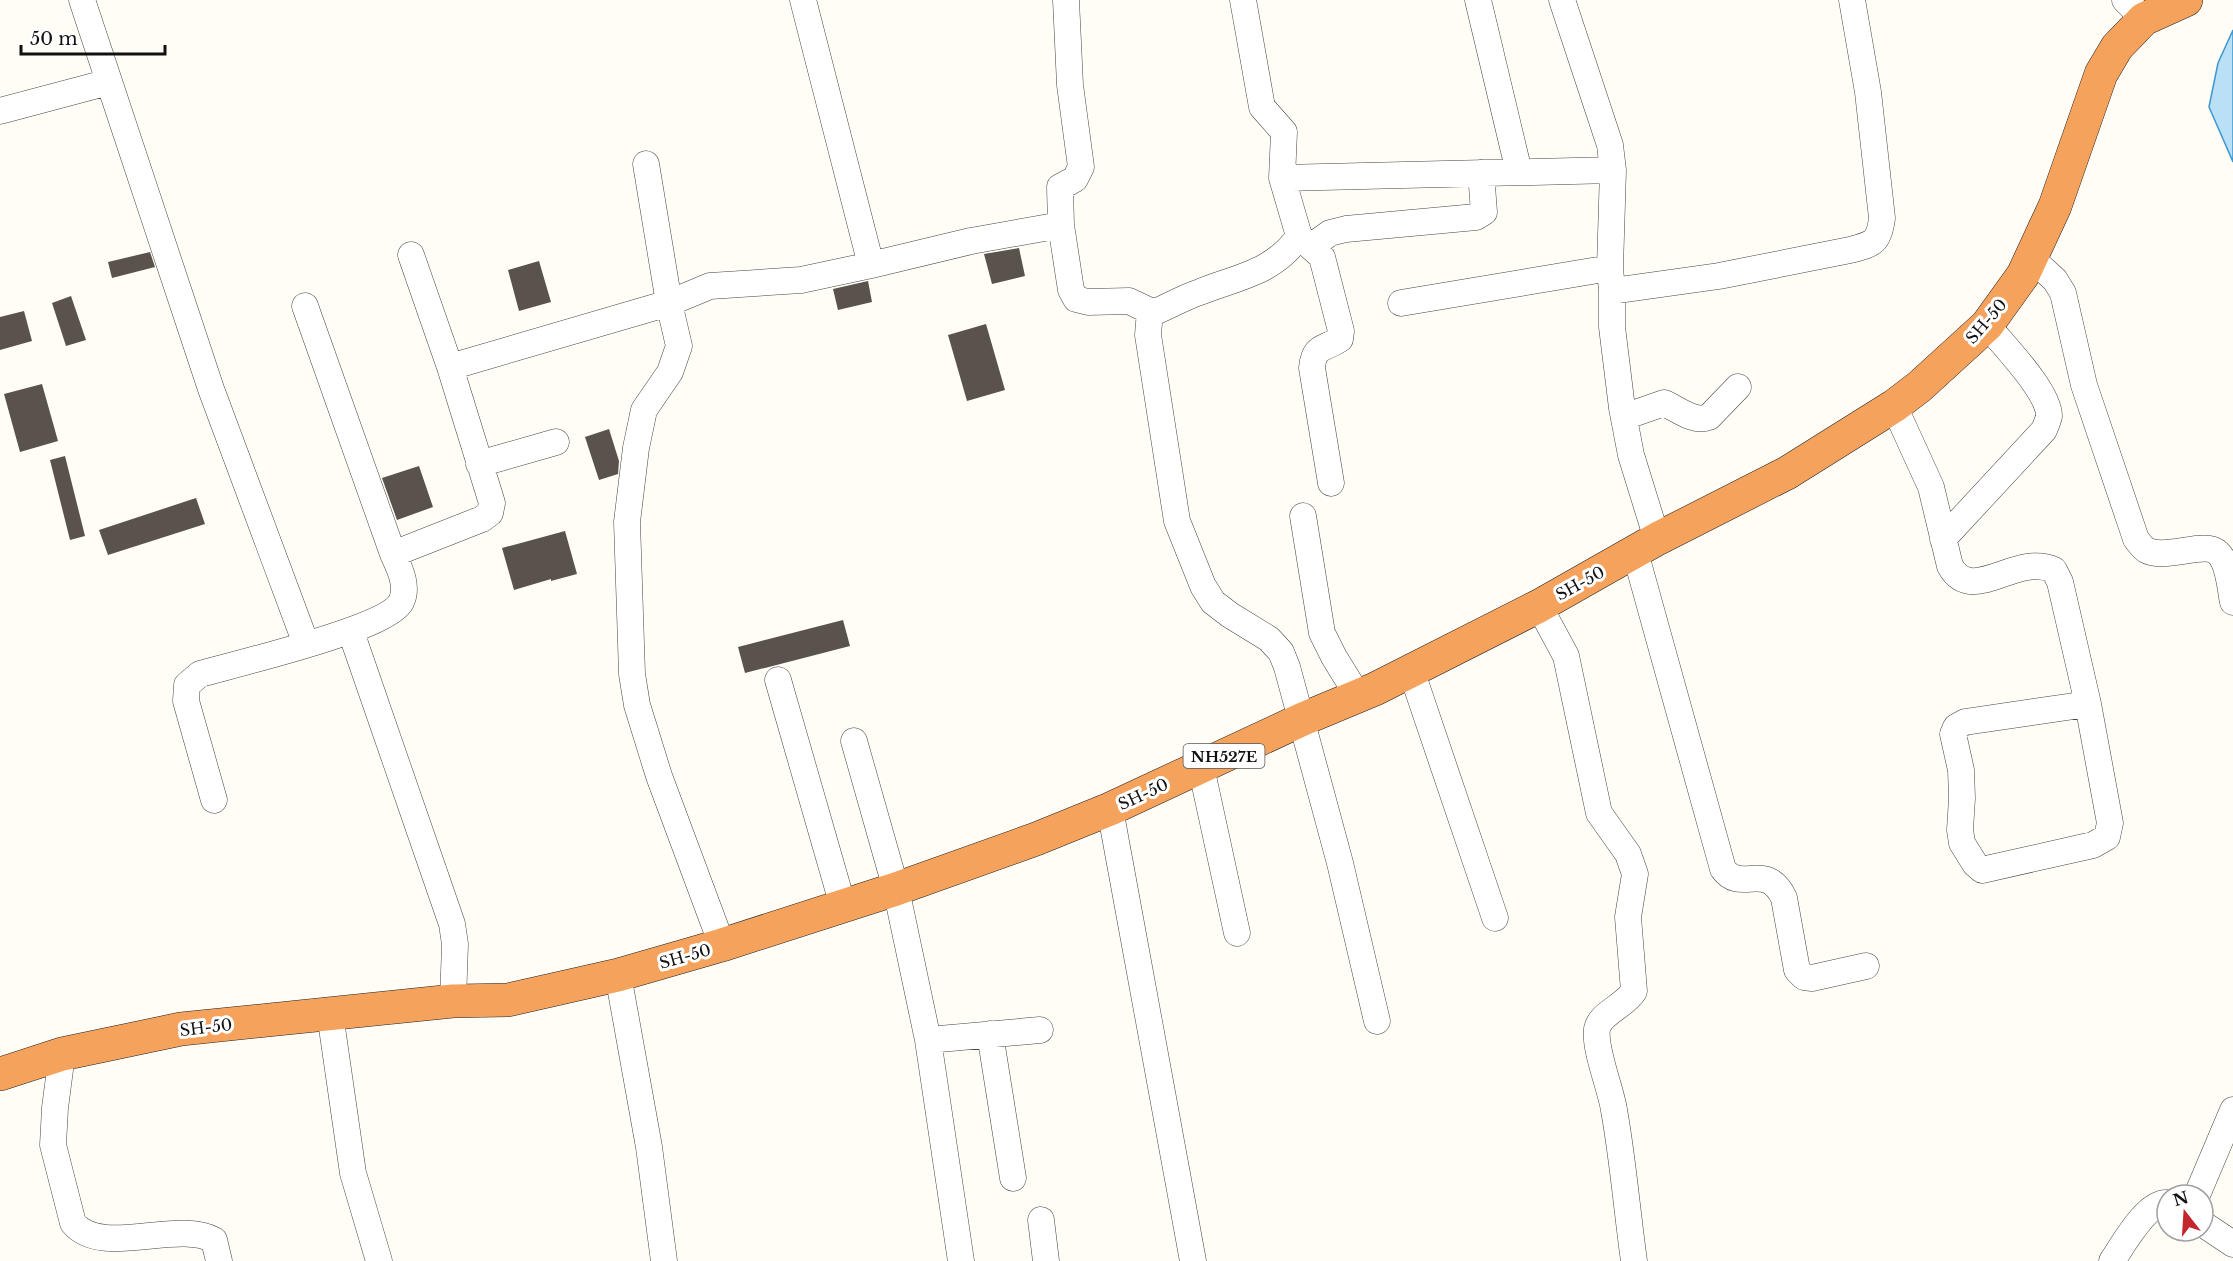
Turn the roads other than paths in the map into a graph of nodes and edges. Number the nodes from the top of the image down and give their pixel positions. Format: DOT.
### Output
graph roads {
  1 [pos="82,0"];
  2 [pos="803,0"];
  3 [pos="1066,0"];
  4 [pos="1244,0"];
  5 [pos="1478,0"];
  6 [pos="1562,0"];
  7 [pos="1852,0"];
  8 [pos="2186,0"];
  9 [pos="2135,9"];
  10 [pos="109,82"];
  11 [pos="0,111"];
  12 [pos="646,164"];
  13 [pos="1613,170"];
  14 [pos="1519,172"];
  15 [pos="1481,173"];
  16 [pos="1282,178"];
  17 [pos="1061,225"];
  18 [pos="1305,241"];
  19 [pos="411,255"];
  20 [pos="2031,258"];
  21 [pos="871,265"];
  22 [pos="1611,279"];
  23 [pos="669,303"];
  24 [pos="1401,303"];
  25 [pos="305,306"];
  26 [pos="1150,311"];
  27 [pos="1986,325"];
  28 [pos="450,367"];
  29 [pos="1738,387"];
  30 [pos="1894,406"];
  31 [pos="1624,417"];
  32 [pos="556,442"];
  33 [pos="479,464"];
  34 [pos="1331,483"];
  35 [pos="1303,516"];
  36 [pos="1943,539"];
  37 [pos="1646,546"];
  38 [pos="393,554"];
  39 [pos="2233,602"];
  40 [pos="1539,606"];
  41 [pos="351,632"];
  42 [pos="306,644"];
  43 [pos="1411,670"];
  44 [pos="778,680"];
  45 [pos="1358,696"];
  46 [pos="2088,704"];
  47 [pos="1303,719"];
  48 [pos="854,741"];
  49 [pos="1201,767"];
  50 [pos="214,800"];
  51 [pos="1110,809"];
  52 [pos="896,889"];
  53 [pos="843,906"];
  54 [pos="1495,918"];
  55 [pos="1237,933"];
  56 [pos="722,945"];
  57 [pos="1866,966"];
  58 [pos="618,975"];
  59 [pos="453,1001"];
  60 [pos="330,1014"];
  61 [pos="1377,1021"];
  62 [pos="1040,1030"];
  63 [pos="990,1034"];
  64 [pos="928,1040"];
  65 [pos="62,1054"];
  66 [pos="0,1074"];
  67 [pos="2233,1110"];
  68 [pos="1013,1178"];
  69 [pos="2202,1183"];
  70 [pos="2155,1206"];
  71 [pos="1041,1220"];
  72 [pos="2215,1232"];
  73 [pos="2233,1244"];
  74 [pos="127,1249"];
  75 [pos="219,1261"];
  76 [pos="379,1261"];
  77 [pos="664,1261"];
  78 [pos="962,1261"];
  79 [pos="1046,1261"];
  80 [pos="1193,1261"];
  81 [pos="1634,1261"];
  82 [pos="2112,1261"];
  1 -- 10 [label="street"];
  2 -- 21 [label="street"];
  3 -- 17 [label="street"];
  4 -- 16 [label="street"];
  5 -- 14 [label="street"];
  6 -- 13 [label="street"];
  7 -- 22 [label="street"];
  8 -- 9 [label="highway, SH-50 / NH527E"];
  9 -- 20 [label="highway, SH-50 / NH527E"];
  10 -- 11 [label="street"];
  10 -- 42 [label="street"];
  12 -- 23 [label="street"];
  13 -- 14 [label="street"];
  13 -- 22 [label="street"];
  14 -- 15 [label="street"];
  15 -- 16 [label="street"];
  15 -- 18 [label="street"];
  16 -- 18 [label="street"];
  17 -- 21 [label="street"];
  17 -- 26 [label="street"];
  18 -- 26 [label="street"];
  18 -- 34 [label="street"];
  19 -- 28 [label="street"];
  20 -- 27 [label="highway, SH-50 / NH527E"];
  20 -- 39 [label="street"];
  21 -- 23 [label="street"];
  22 -- 24 [label="street"];
  22 -- 31 [label="street"];
  23 -- 28 [label="street"];
  23 -- 56 [label="street"];
  25 -- 38 [label="street"];
  26 -- 47 [label="street"];
  27 -- 30 [label="highway, SH-50 / NH527E"];
  27 -- 36 [label="street"];
  28 -- 33 [label="street"];
  29 -- 31 [label="street"];
  30 -- 36 [label="street"];
  30 -- 37 [label="highway, SH-50 / NH527E"];
  31 -- 37 [label="street"];
  32 -- 33 [label="street"];
  33 -- 38 [label="street"];
  35 -- 45 [label="street"];
  36 -- 46 [label="street"];
  37 -- 40 [label="highway, SH-50 / NH527E"];
  37 -- 57 [label="street"];
  38 -- 41 [label="street"];
  40 -- 43 [label="highway, SH-50 / NH527E"];
  40 -- 81 [label="street"];
  41 -- 42 [label="street"];
  41 -- 59 [label="street"];
  42 -- 50 [label="street"];
  43 -- 45 [label="highway, SH-50 / NH527E"];
  43 -- 54 [label="street"];
  44 -- 53 [label="street"];
  45 -- 47 [label="highway, SH-50 / NH527E"];
  46 -- 46 [label="street"];
  47 -- 49 [label="highway, SH-50 / NH527E"];
  47 -- 61 [label="street"];
  48 -- 52 [label="street"];
  49 -- 51 [label="highway, SH-50 / NH527E"];
  49 -- 55 [label="street"];
  51 -- 52 [label="highway, SH-50 / NH527E"];
  51 -- 80 [label="street"];
  52 -- 53 [label="highway, SH-50 / NH527E"];
  52 -- 64 [label="street"];
  53 -- 56 [label="highway, SH-50 / NH527E"];
  56 -- 58 [label="highway, SH-50 / NH527E"];
  58 -- 59 [label="highway, SH-50 / NH527E"];
  58 -- 77 [label="street"];
  59 -- 60 [label="highway, SH-50 / NH527E"];
  60 -- 65 [label="highway, SH-50 / NH527E"];
  60 -- 76 [label="street"];
  62 -- 63 [label="street"];
  63 -- 64 [label="street"];
  63 -- 68 [label="street"];
  64 -- 78 [label="street"];
  65 -- 66 [label="highway, SH-50 / NH527E"];
  65 -- 74 [label="street"];
  67 -- 69 [label="street"];
  70 -- 82 [label="street"];
  71 -- 79 [label="street"];
  72 -- 73 [label="street"];
  74 -- 75 [label="street"];
}
